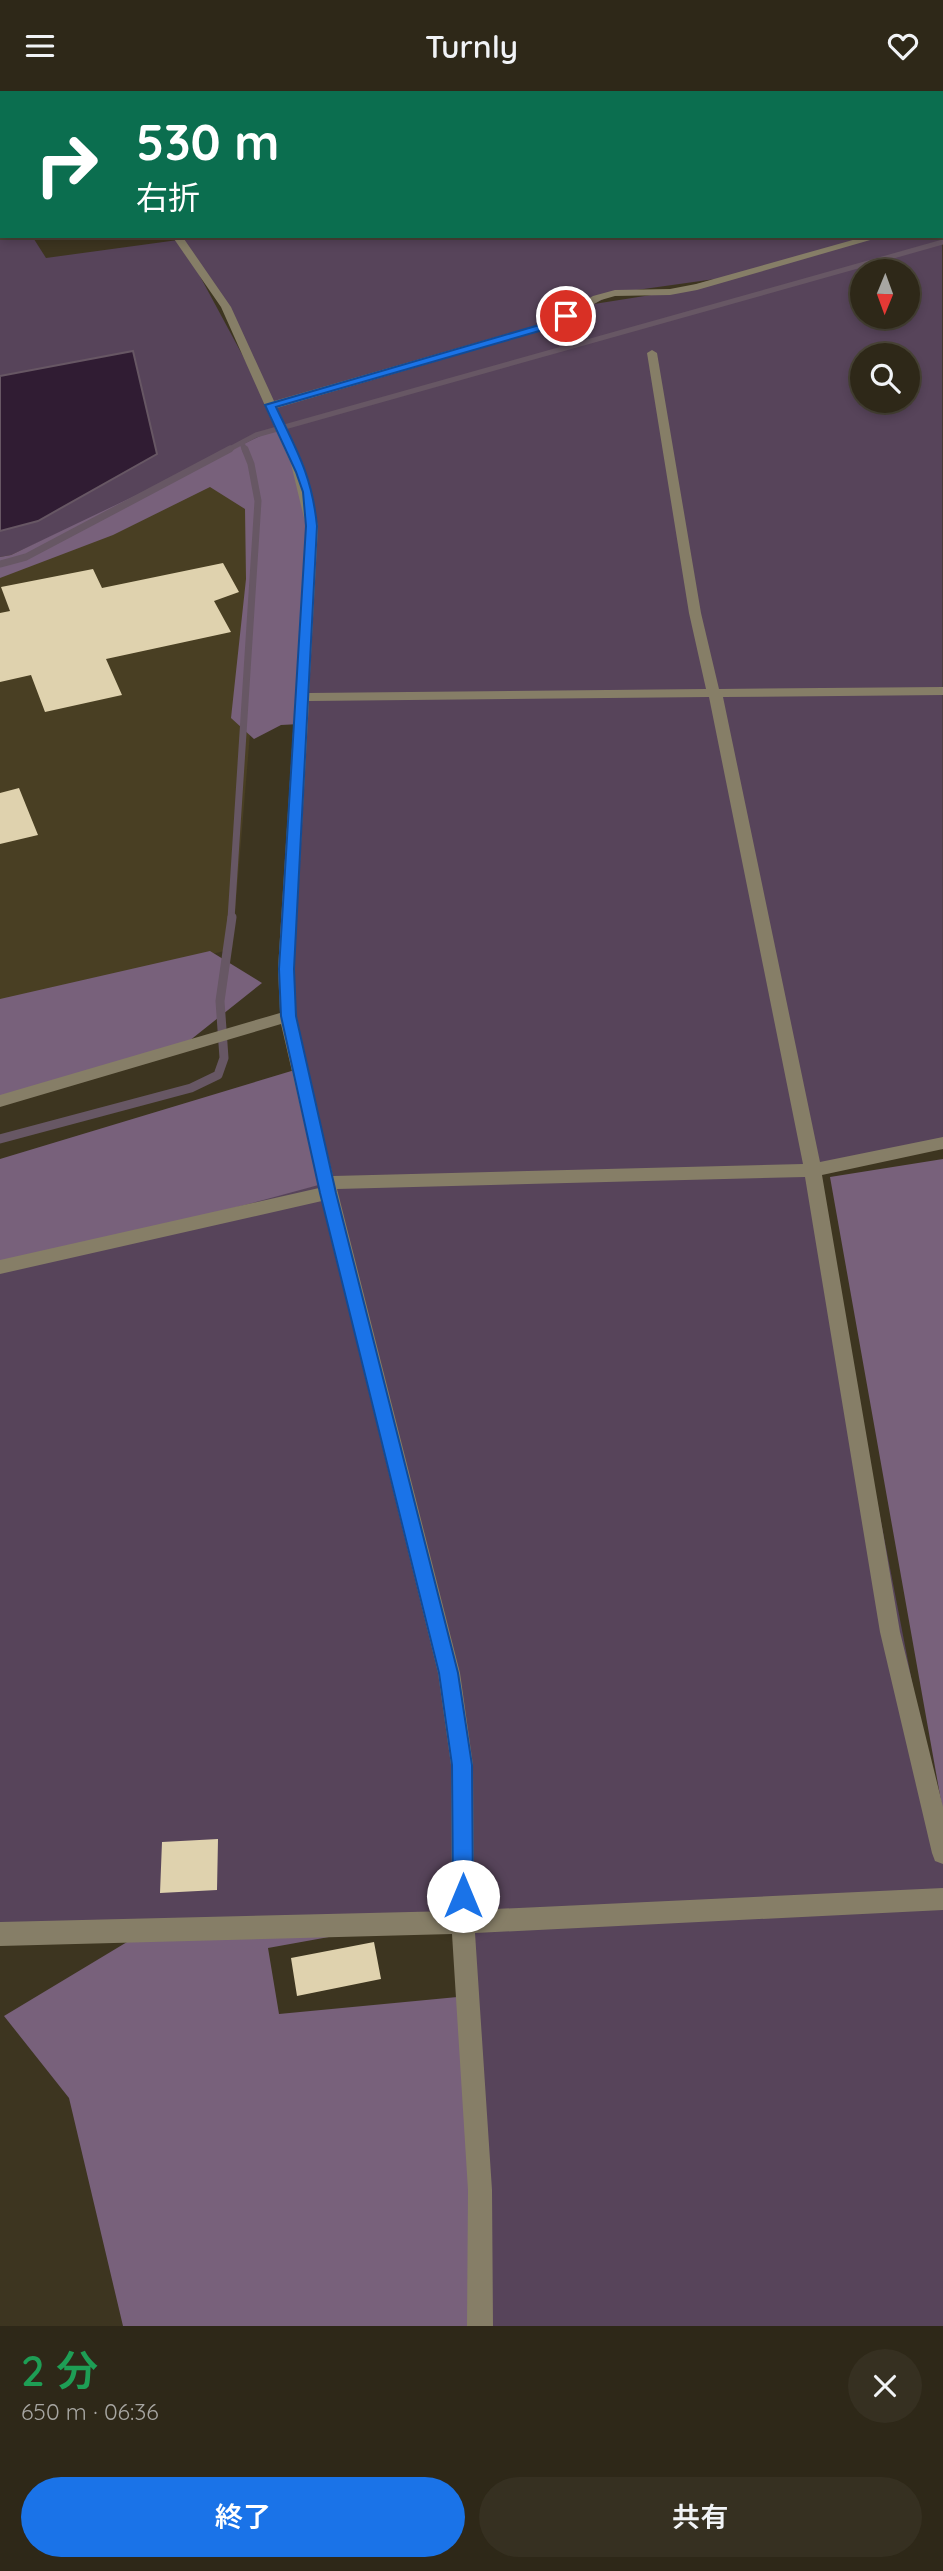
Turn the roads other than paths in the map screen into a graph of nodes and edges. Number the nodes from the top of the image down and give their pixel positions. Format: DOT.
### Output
graph roads {
  1 [pos="178,238"];
  2 [pos="872,238"];
  3 [pos="652,353"];
  4 [pos="270,405"];
  5 [pos="943,691"];
  6 [pos="713,692"];
  7 [pos="302,697"];
  8 [pos="288,1016"];
  9 [pos="0,1101"];
  10 [pos="943,1143"];
  11 [pos="813,1170"];
  12 [pos="327,1188"];
  13 [pos="0,1267"];
  14 [pos="943,1853"];
  15 [pos="943,1899"];
  16 [pos="463,1922"];
  17 [pos="0,1934"];
  18 [pos="480,2326"];
  1 -- 4 [label="street"];
  2 -- 4 [label="street"];
  3 -- 6 [label="street"];
  4 -- 7 [label="street"];
  5 -- 6 [label="street"];
  6 -- 7 [label="street"];
  6 -- 11 [label="street"];
  7 -- 8 [label="street"];
  8 -- 9 [label="street"];
  8 -- 12 [label="street"];
  10 -- 11 [label="street"];
  11 -- 12 [label="street"];
  11 -- 14 [label="street"];
  12 -- 13 [label="street"];
  12 -- 16 [label="street"];
  15 -- 16 [label="street"];
  16 -- 17 [label="street"];
  16 -- 18 [label="street"];
}
